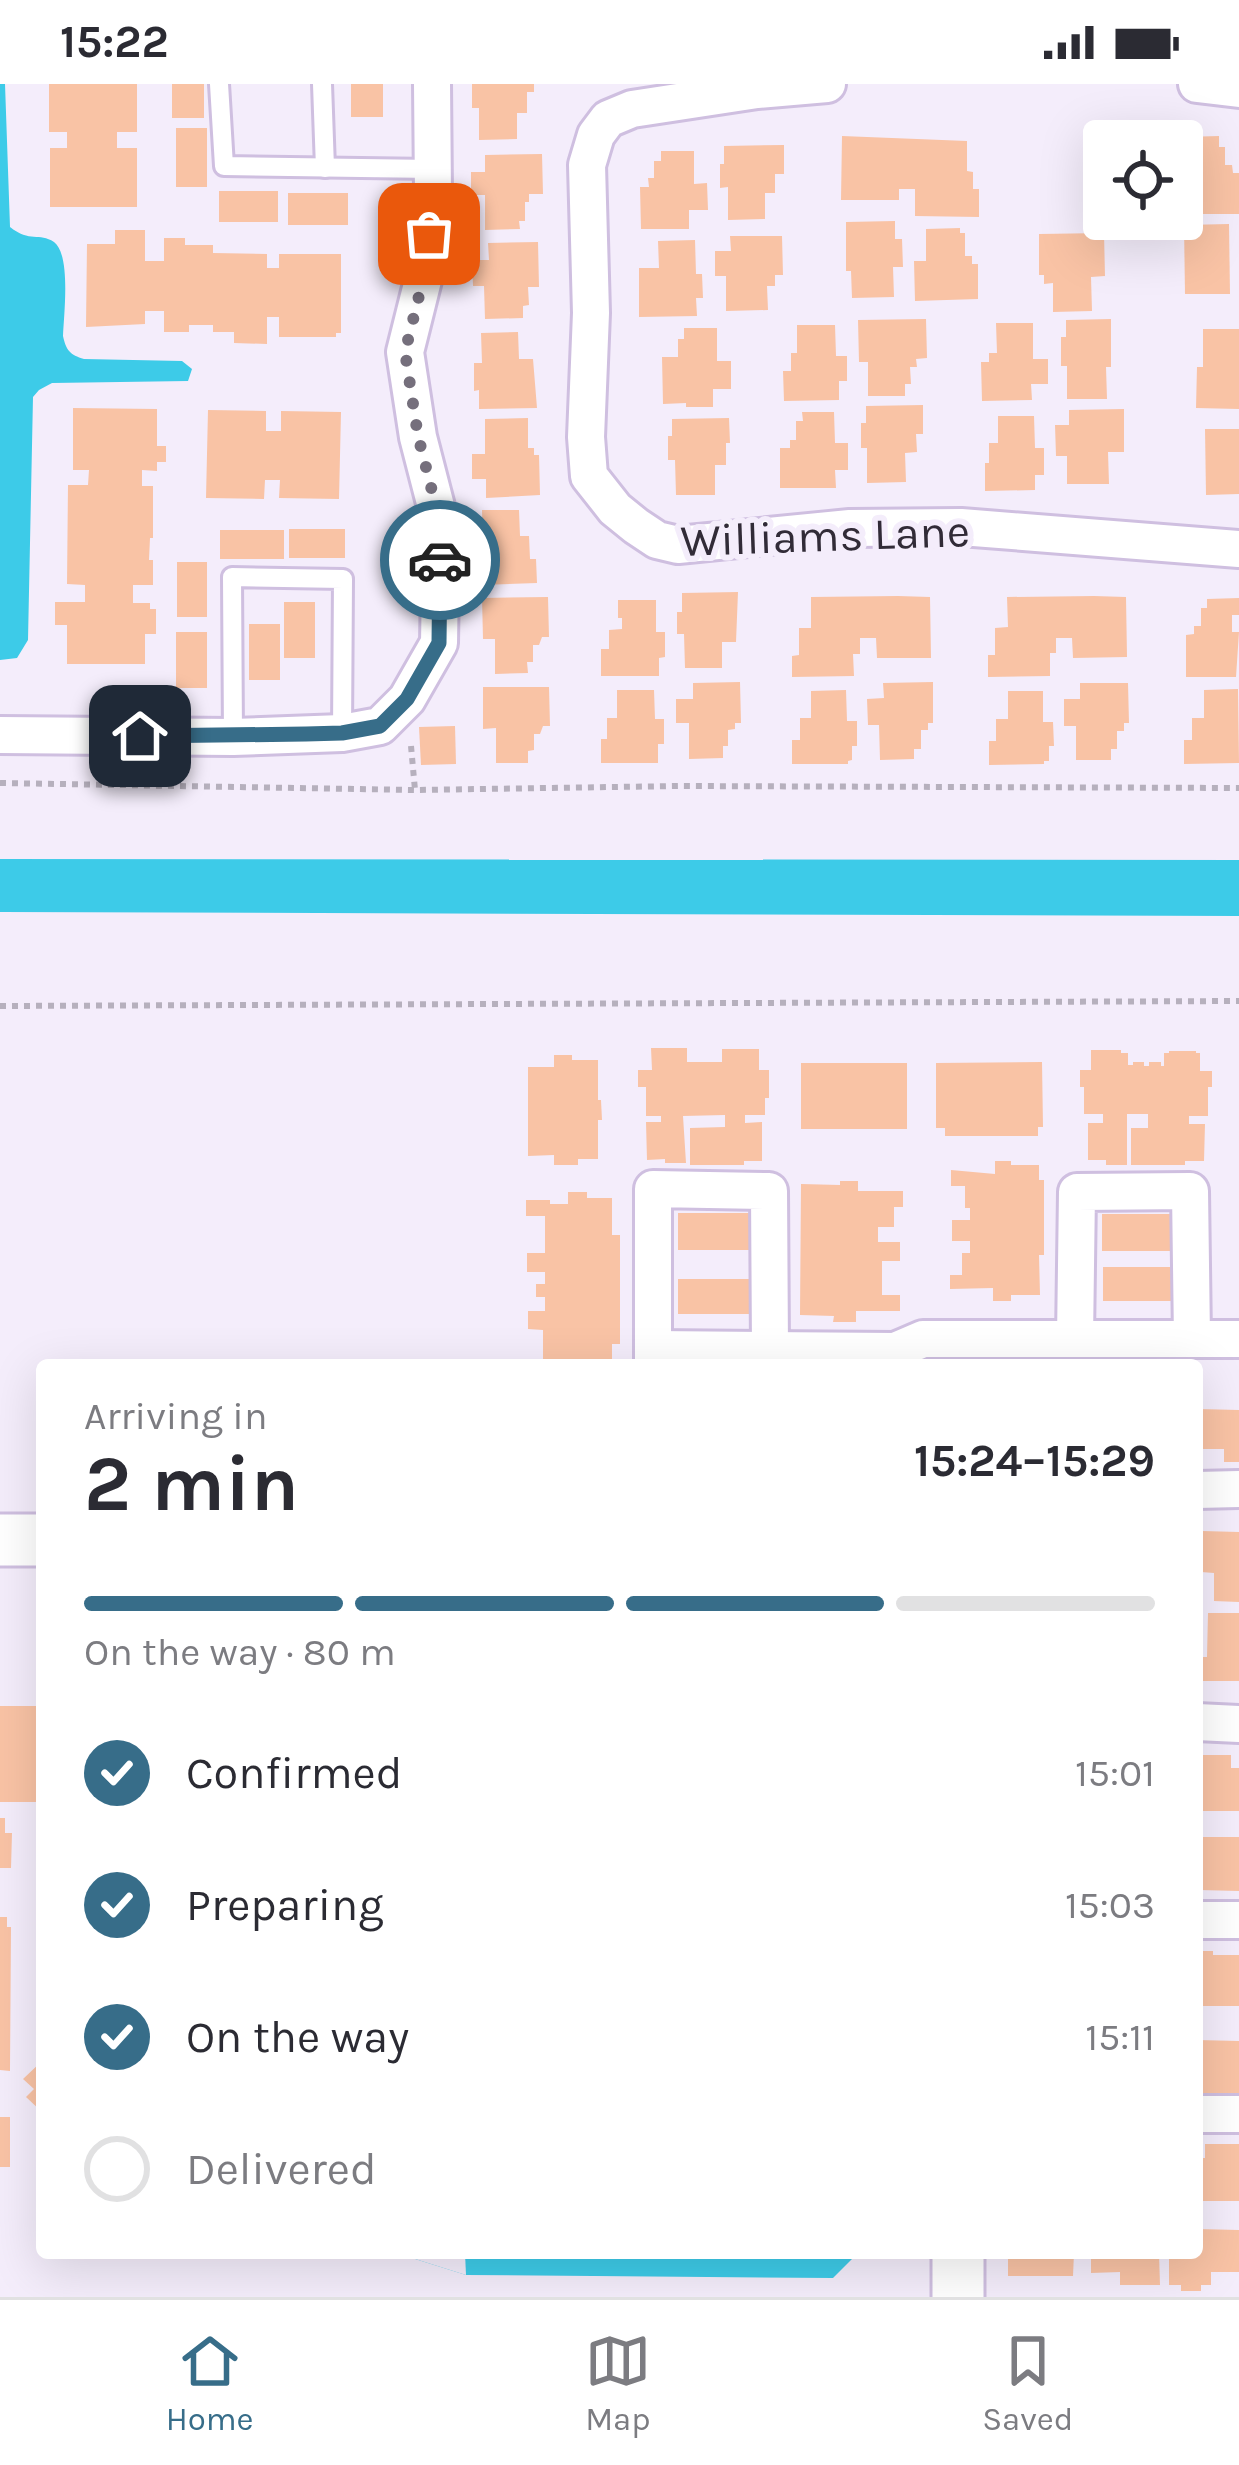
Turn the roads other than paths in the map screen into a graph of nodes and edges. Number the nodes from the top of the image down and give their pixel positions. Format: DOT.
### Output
graph roads {
  1 [pos="219,84"];
  2 [pos="322,84"];
  3 [pos="432,84"];
  4 [pos="827,84"];
  5 [pos="1197,84"];
  6 [pos="1239,89"];
  7 [pos="325,168"];
  8 [pos="433,169"];
  9 [pos="1239,550"];
  10 [pos="342,733"];
  11 [pos="0,735"];
  12 [pos="232,736"];
  13 [pos="1075,1339"];
  14 [pos="1192,1339"];
  15 [pos="1239,1339"];
  16 [pos="770,1349"];
  17 [pos="653,1357"];
  18 [pos="1239,1489"];
  19 [pos="1203,1490"];
  20 [pos="0,1540"];
  21 [pos="36,1540"];
  22 [pos="1203,1722"];
  23 [pos="1239,1724"];
  24 [pos="1203,1920"];
  25 [pos="1239,1920"];
  26 [pos="1203,2114"];
  27 [pos="1239,2114"];
  28 [pos="958,2259"];
  29 [pos="958,2297"];
  1 -- 7 [label="lane"];
  2 -- 7 [label="lane"];
  3 -- 8 [label="street"];
  4 -- 9 [label="street, Williams Lane"];
  5 -- 6 [label="street"];
  7 -- 8 [label="lane"];
  8 -- 10 [label="street"];
  10 -- 12 [label="street"];
  10 -- 12 [label="lane"];
  11 -- 12 [label="street"];
  13 -- 14 [label="street"];
  13 -- 14 [label="street"];
  13 -- 16 [label="street"];
  14 -- 15 [label="street"];
  16 -- 17 [label="street"];
  16 -- 17 [label="street"];
  18 -- 19 [label="street"];
  20 -- 21 [label="street"];
  22 -- 23 [label="street"];
  24 -- 25 [label="street"];
  26 -- 27 [label="street"];
  28 -- 29 [label="street"];
}
